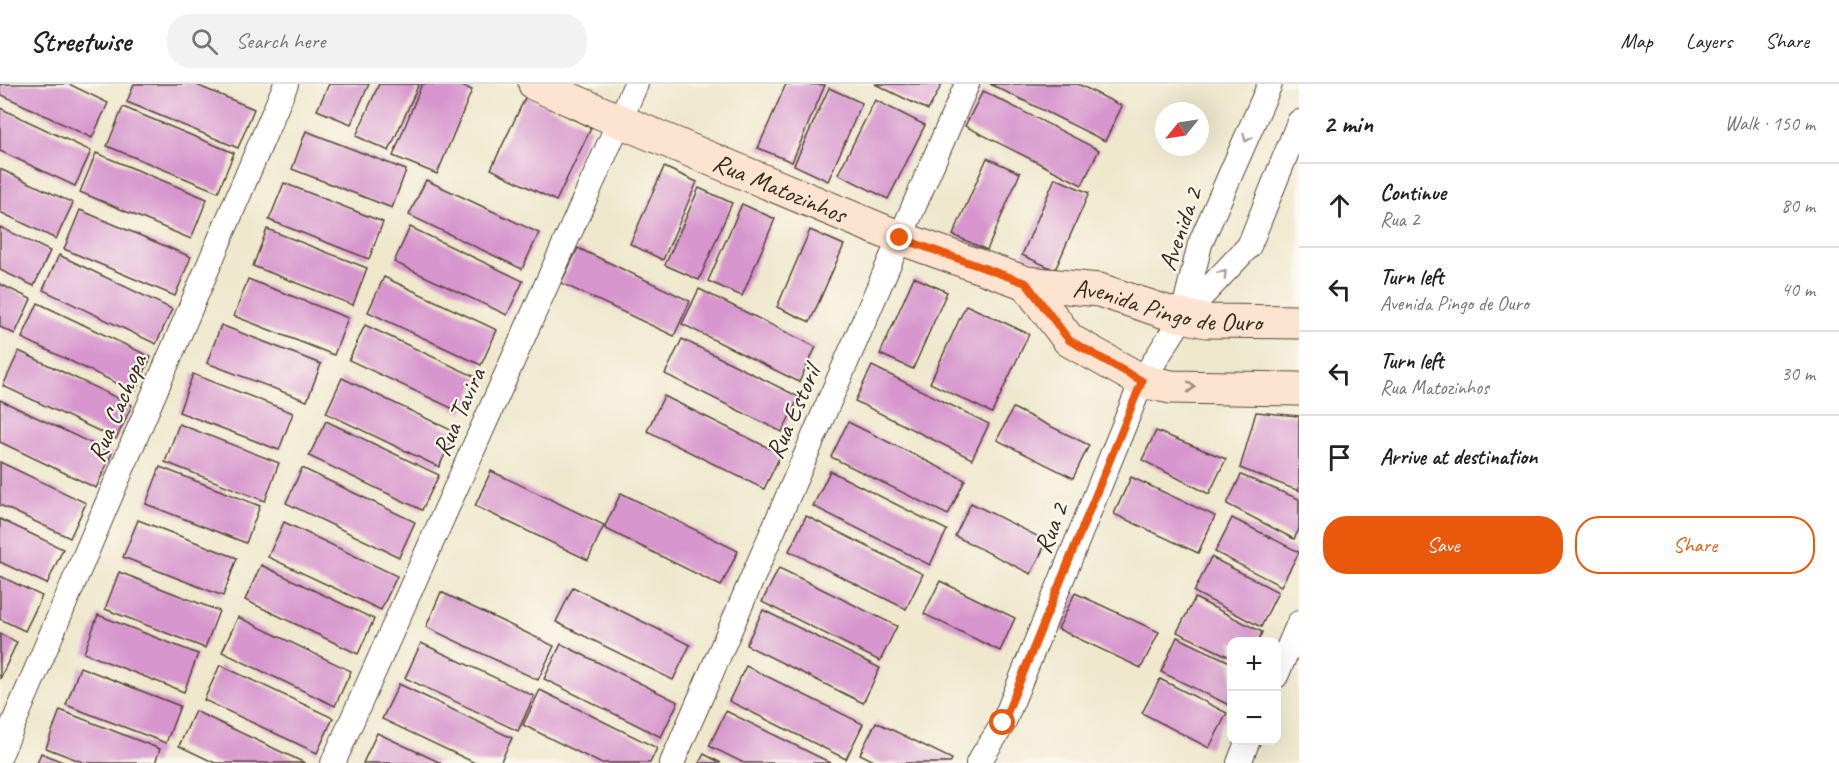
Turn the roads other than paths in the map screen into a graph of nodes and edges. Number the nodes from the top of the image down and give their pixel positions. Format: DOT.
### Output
graph roads {
  1 [pos="286,84"];
  2 [pos="535,84"];
  3 [pos="636,84"];
  4 [pos="967,84"];
  5 [pos="1270,84"];
  6 [pos="620,121"];
  7 [pos="1299,122"];
  8 [pos="900,238"];
  9 [pos="1026,283"];
  10 [pos="1183,316"];
  11 [pos="1299,322"];
  12 [pos="1142,381"];
  13 [pos="1299,389"];
  14 [pos="1299,623"];
  15 [pos="1281,664"];
  16 [pos="1246,745"];
  17 [pos="0,754"];
  18 [pos="333,763"];
  19 [pos="672,763"];
  20 [pos="978,763"];
  21 [pos="1239,763"];
  1 -- 17 [label="street, Rua Cachopa"];
  2 -- 6 [label="street, Rua Matozinhos"];
  3 -- 6 [label="street, Rua Tavira"];
  4 -- 8 [label="street, Rua Estoril"];
  5 -- 10 [label="street, Avenida 2, one-way"];
  6 -- 8 [label="street, Rua Matozinhos"];
  6 -- 18 [label="street, Rua Tavira"];
  10 -- 7 [label="street, Avenida 2, one-way"];
  8 -- 9 [label="street, Rua Matozinhos"];
  8 -- 19 [label="street, Rua Estoril"];
  9 -- 10 [label="street, Avenida Pingo de Ouro"];
  9 -- 12 [label="street, Avenida Pingo de Ouro"];
  10 -- 11 [label="street, Avenida Pingo de Ouro"];
  10 -- 12 [label="street, Rua 2"];
  12 -- 13 [label="street, Avenida Pingo de Ouro, one-way"];
  12 -- 20 [label="street, Rua 2"];
  14 -- 15 [label="street"];
  16 -- 21 [label="street"];
}
